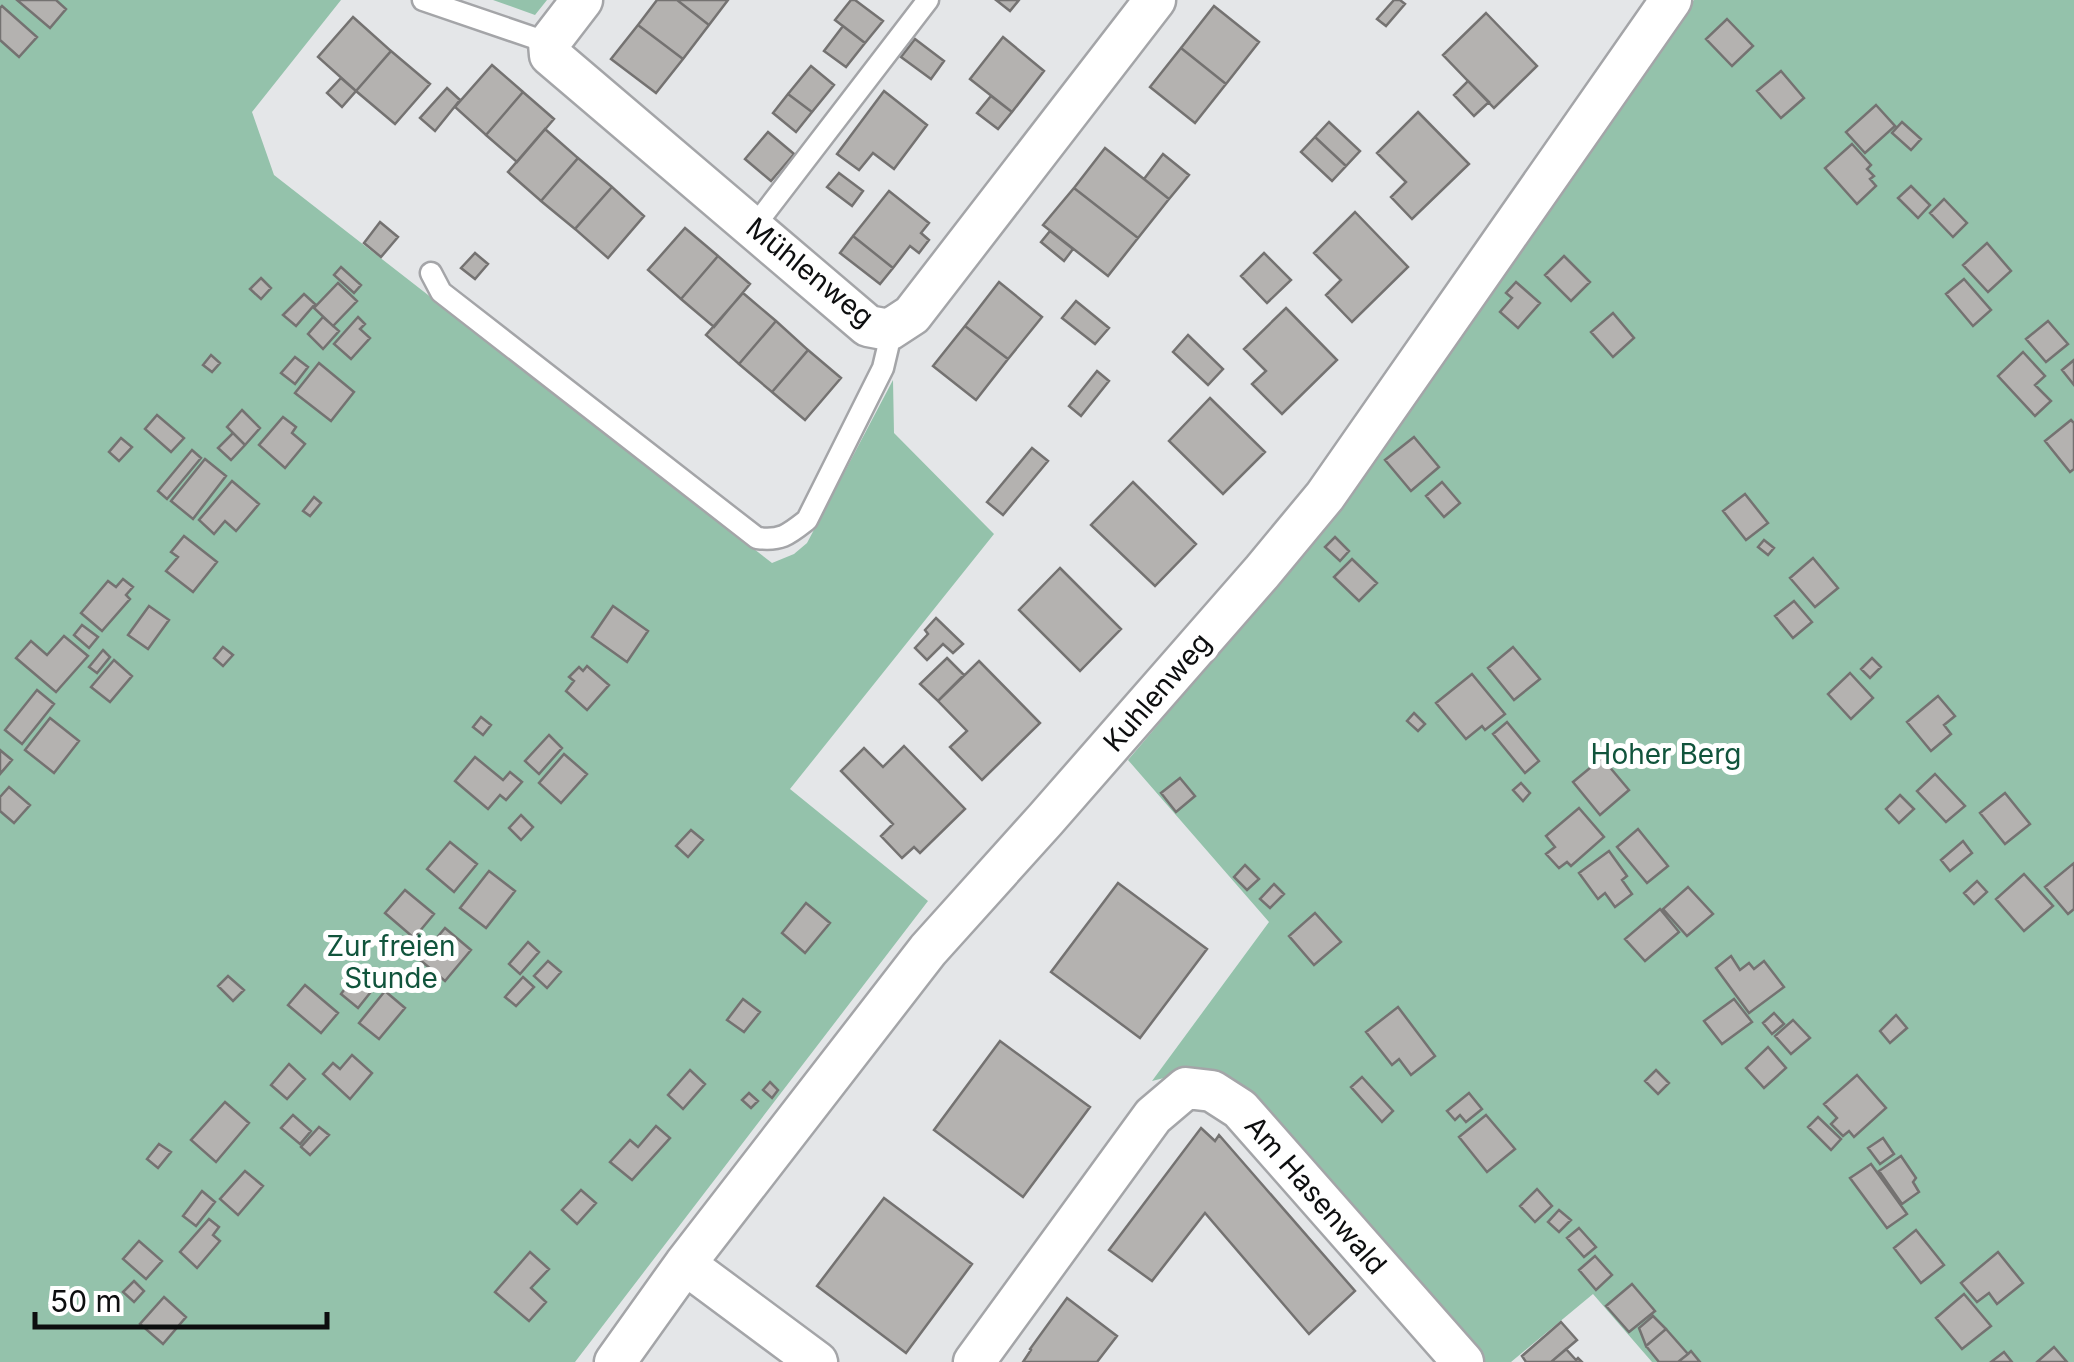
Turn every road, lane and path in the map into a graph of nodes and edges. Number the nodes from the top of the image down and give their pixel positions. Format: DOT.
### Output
graph roads {
  1 [pos="423,0"];
  2 [pos="582,0"];
  3 [pos="928,0"];
  4 [pos="1155,0"];
  5 [pos="1671,0"];
  6 [pos="549,43"];
  7 [pos="753,228"];
  8 [pos="432,274"];
  9 [pos="889,330"];
  10 [pos="685,1264"];
  11 [pos="615,1362"];
  12 [pos="817,1362"];
  13 [pos="974,1362"];
  14 [pos="1463,1362"];
  1 -- 6 [label="lane"];
  2 -- 6 [label="street"];
  3 -- 7 [label="lane"];
  4 -- 9 [label="street, Mühlenweg"];
  5 -- 10 [label="street, Kuhlenweg"];
  6 -- 7 [label="street, Mühlenweg"];
  7 -- 9 [label="street, Mühlenweg"];
  8 -- 9 [label="lane"];
  10 -- 11 [label="street, Kuhlenweg"];
  10 -- 12 [label="street"];
  13 -- 14 [label="street, Am Hasenwald"];
}
